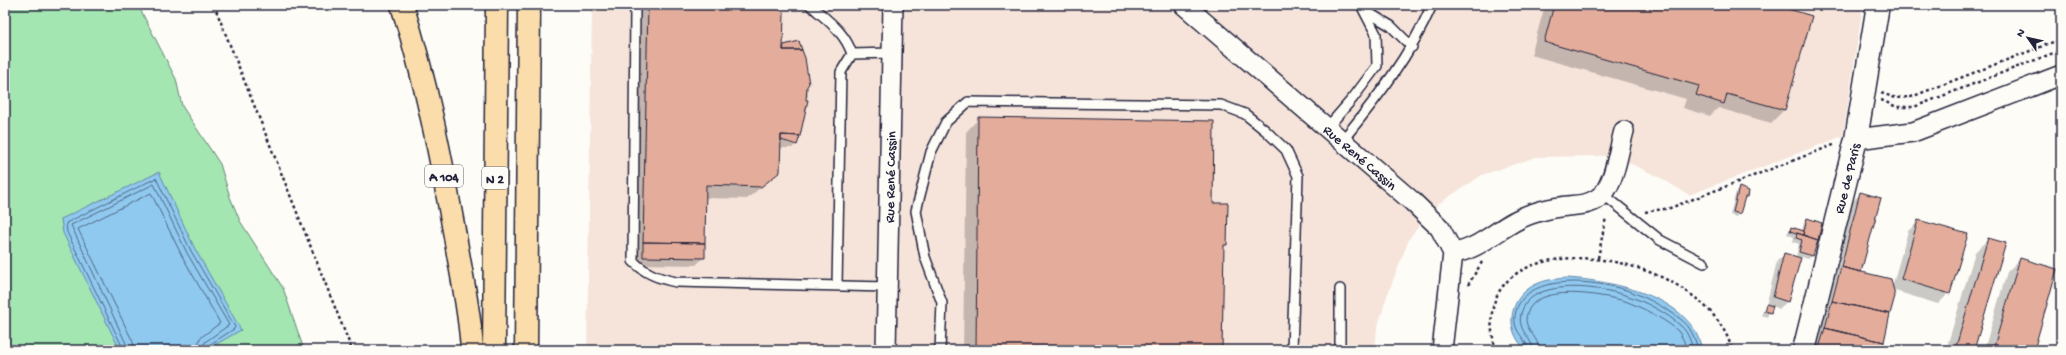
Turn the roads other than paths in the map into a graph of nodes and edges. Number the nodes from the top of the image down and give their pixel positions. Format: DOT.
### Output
graph roads {
  1 [pos="402,5"];
  2 [pos="497,5"];
  3 [pos="529,5"];
  4 [pos="635,5"];
  5 [pos="810,5"];
  6 [pos="893,5"];
  7 [pos="1184,5"];
  8 [pos="1432,5"];
  9 [pos="1878,5"];
  10 [pos="1360,7"];
  11 [pos="1412,47"];
  12 [pos="891,53"];
  13 [pos="852,54"];
  14 [pos="2061,75"];
  15 [pos="1327,128"];
  16 [pos="1624,131"];
  17 [pos="1342,140"];
  18 [pos="1847,141"];
  19 [pos="1603,194"];
  20 [pos="1453,253"];
  21 [pos="1704,263"];
  22 [pos="837,286"];
  23 [pos="887,287"];
  24 [pos="1340,289"];
  25 [pos="1449,349"];
  26 [pos="472,350"];
  27 [pos="494,350"];
  28 [pos="526,350"];
  29 [pos="886,350"];
  30 [pos="940,350"];
  31 [pos="1292,350"];
  32 [pos="1340,350"];
  33 [pos="1804,350"];
  1 -- 26 [label="highway, A 104"];
  2 -- 27 [label="highway, N 2"];
  3 -- 28 [label="highway"];
  4 -- 22 [label="lane"];
  5 -- 13 [label="lane"];
  6 -- 12 [label="street, Rue René Cassin"];
  7 -- 15 [label="street, Rue René Cassin"];
  8 -- 11 [label="lane"];
  9 -- 18 [label="street, Rue de Paris"];
  10 -- 11 [label="lane"];
  10 -- 15 [label="lane"];
  11 -- 17 [label="lane"];
  12 -- 13 [label="lane"];
  12 -- 23 [label="street, Rue René Cassin"];
  13 -- 22 [label="lane"];
  14 -- 18 [label="street"];
  15 -- 17 [label="street, Rue René Cassin"];
  16 -- 19 [label="street"];
  17 -- 20 [label="street, Rue René Cassin"];
  18 -- 33 [label="street, Rue de Paris"];
  19 -- 20 [label="street"];
  19 -- 21 [label="lane"];
  20 -- 25 [label="street"];
  22 -- 23 [label="lane"];
  23 -- 29 [label="street, Rue René Cassin"];
  24 -- 32 [label="lane"];
  30 -- 31 [label="lane"];
}
